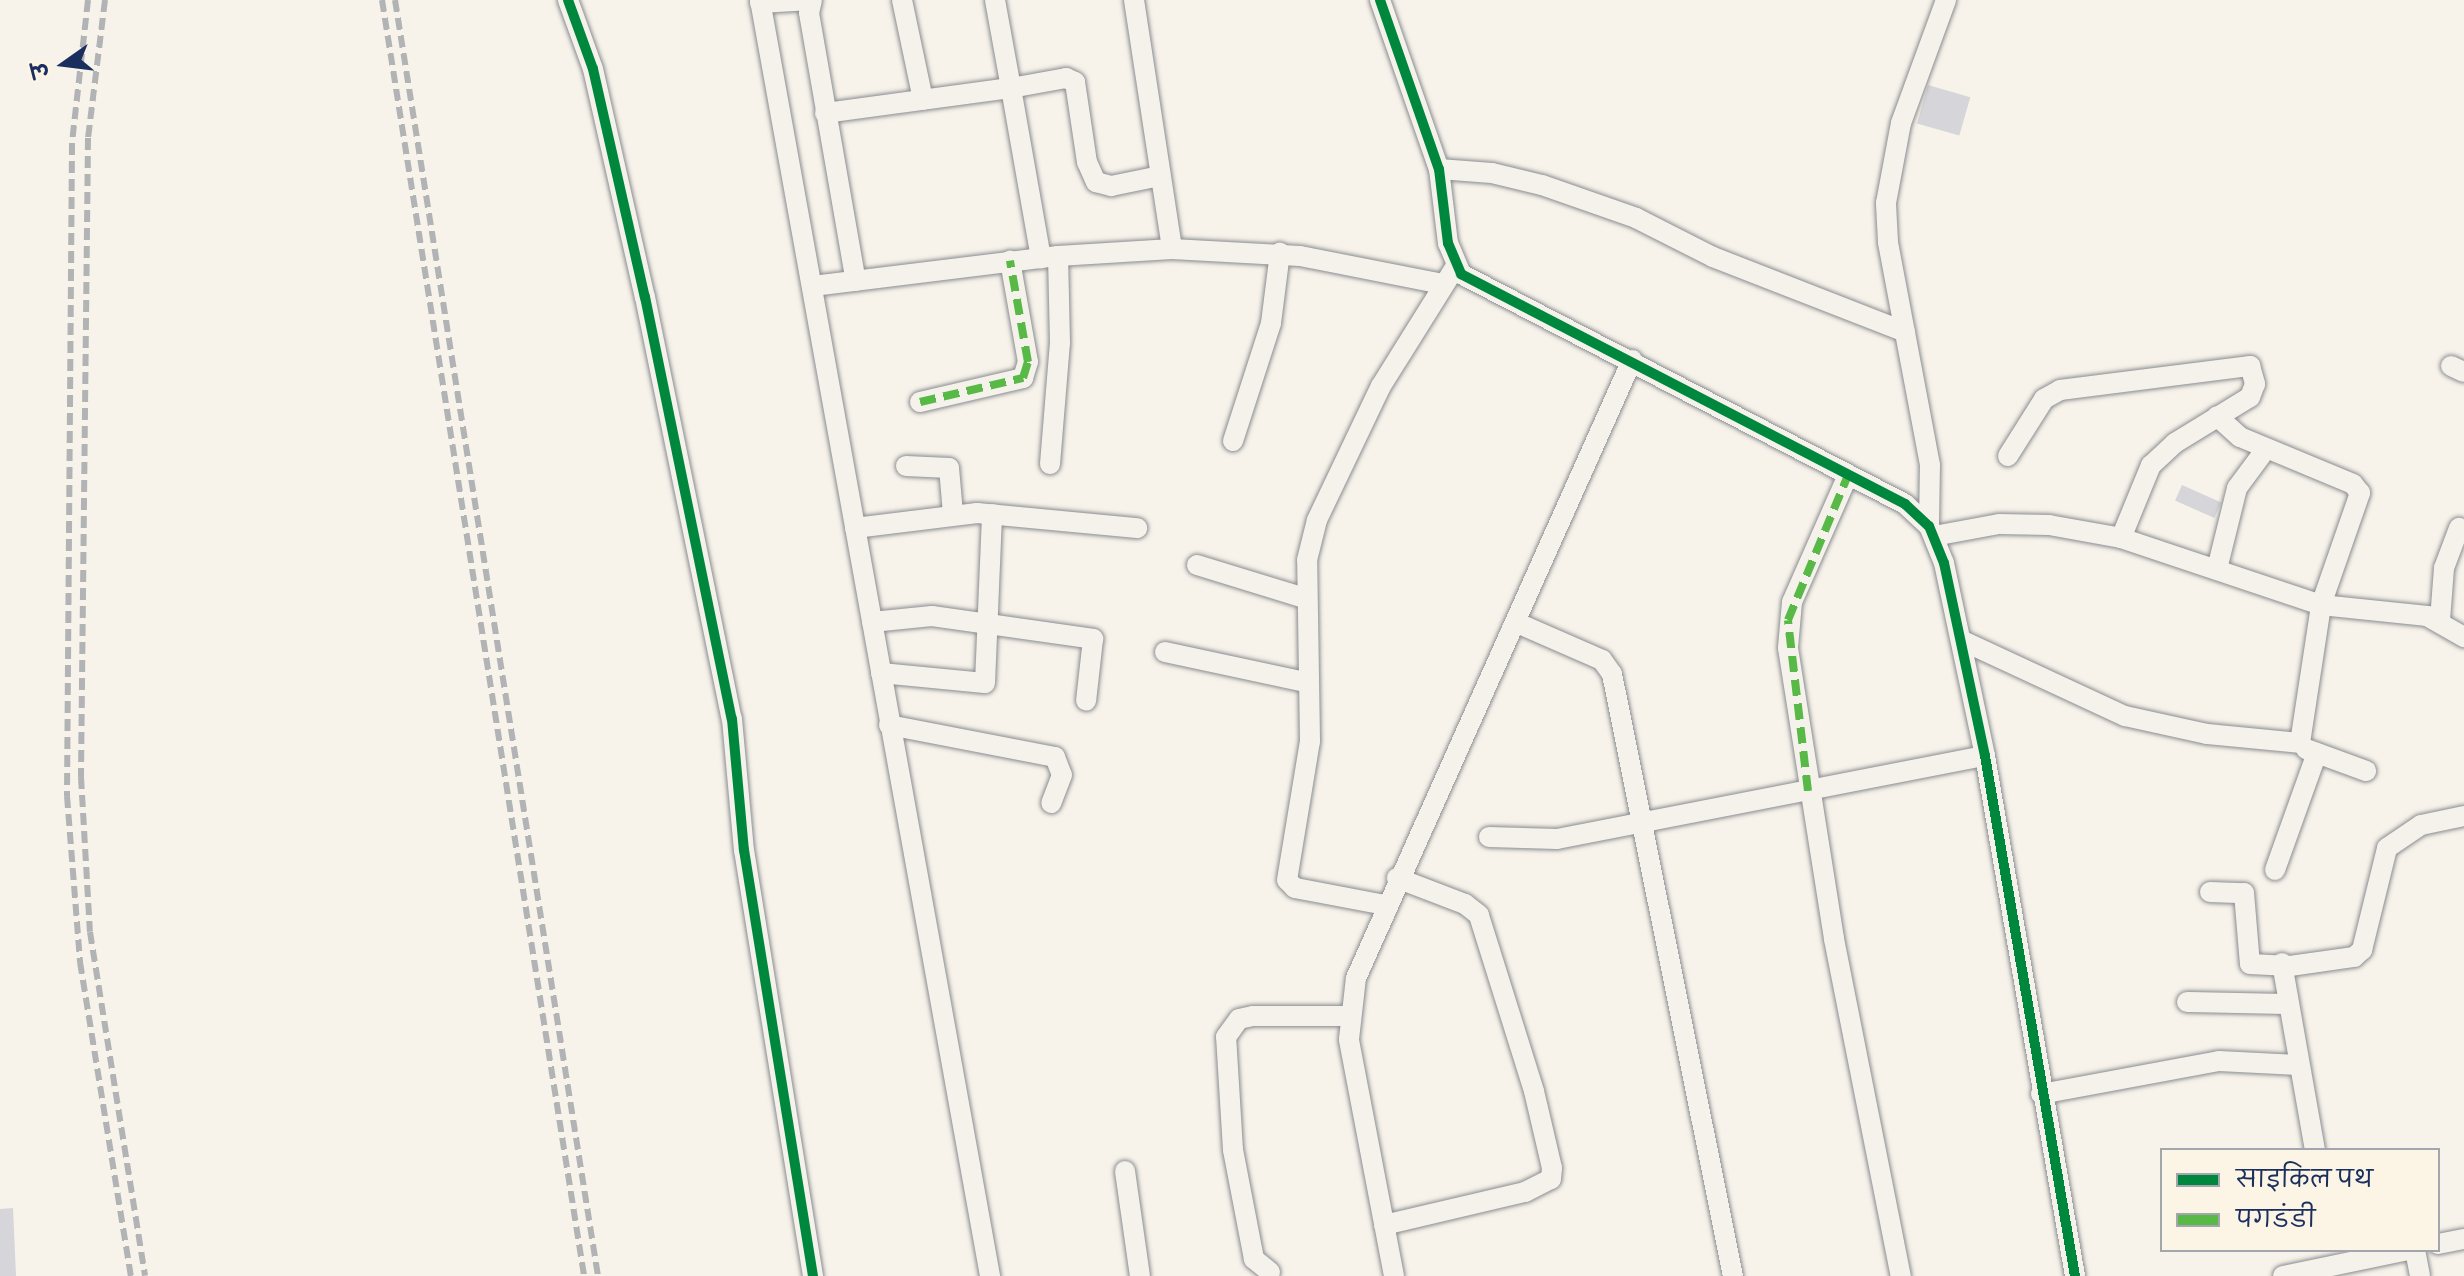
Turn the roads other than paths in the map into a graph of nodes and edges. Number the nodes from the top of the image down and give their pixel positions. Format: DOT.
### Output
graph roads {
  1 [pos="568,0"];
  2 [pos="811,0"];
  3 [pos="902,0"];
  4 [pos="995,0"];
  5 [pos="1134,0"];
  6 [pos="1380,0"];
  7 [pos="1946,0"];
  8 [pos="760,2"];
  9 [pos="1011,88"];
  10 [pos="923,100"];
  11 [pos="825,113"];
  12 [pos="1439,169"];
  13 [pos="1160,176"];
  14 [pos="1172,249"];
  15 [pos="1280,253"];
  16 [pos="1049,257"];
  17 [pos="1010,261"];
  18 [pos="1456,266"];
  19 [pos="856,281"];
  20 [pos="1443,284"];
  21 [pos="813,286"];
  22 [pos="1905,332"];
  23 [pos="1632,360"];
  24 [pos="920,402"];
  25 [pos="2217,416"];
  26 [pos="1233,441"];
  27 [pos="2266,449"];
  28 [pos="2008,456"];
  29 [pos="1050,464"];
  30 [pos="906,466"];
  31 [pos="1848,475"];
  32 [pos="953,514"];
  33 [pos="992,514"];
  34 [pos="855,528"];
  35 [pos="1137,528"];
  36 [pos="2459,528"];
  37 [pos="1932,531"];
  38 [pos="2121,538"];
  39 [pos="1197,565"];
  40 [pos="2217,569"];
  41 [pos="1304,598"];
  42 [pos="2321,605"];
  43 [pos="2440,620"];
  44 [pos="872,622"];
  45 [pos="1515,622"];
  46 [pos="989,625"];
  47 [pos="2464,637"];
  48 [pos="1961,640"];
  49 [pos="1165,652"];
  50 [pos="881,673"];
  51 [pos="1309,683"];
  52 [pos="1086,701"];
  53 [pos="889,725"];
  54 [pos="2297,745"];
  55 [pos="2317,753"];
  56 [pos="1985,756"];
  57 [pos="2366,771"];
  58 [pos="1808,791"];
  59 [pos="1051,803"];
  60 [pos="2464,816"];
  61 [pos="1641,822"];
  62 [pos="1489,837"];
  63 [pos="2275,870"];
  64 [pos="1397,878"];
  65 [pos="2210,892"];
  66 [pos="1385,905"];
  67 [pos="2282,963"];
  68 [pos="2187,1002"];
  69 [pos="2288,1004"];
  70 [pos="1349,1016"];
  71 [pos="2298,1065"];
  72 [pos="2041,1094"];
  73 [pos="2315,1148"];
  74 [pos="1125,1171"];
  75 [pos="1384,1225"];
  76 [pos="2464,1239"];
  77 [pos="2440,1244"];
  78 [pos="2398,1252"];
  79 [pos="2415,1252"];
  80 [pos="2338,1264"];
  81 [pos="1270,1272"];
  82 [pos="813,1276"];
  83 [pos="990,1276"];
  84 [pos="1140,1276"];
  85 [pos="1394,1276"];
  86 [pos="1733,1276"];
  87 [pos="1901,1276"];
  88 [pos="2075,1276"];
  89 [pos="2283,1276"];
  90 [pos="2420,1276"];
  1 -- 82 [label="street"];
  2 -- 8 [label="street"];
  2 -- 11 [label="street"];
  3 -- 10 [label="street"];
  4 -- 9 [label="street"];
  5 -- 13 [label="street"];
  6 -- 12 [label="street"];
  7 -- 22 [label="street"];
  8 -- 21 [label="street"];
  9 -- 10 [label="street"];
  9 -- 13 [label="street"];
  9 -- 16 [label="street"];
  10 -- 11 [label="street"];
  11 -- 19 [label="street"];
  12 -- 18 [label="street"];
  12 -- 22 [label="street"];
  13 -- 14 [label="street"];
  14 -- 15 [label="street"];
  14 -- 16 [label="street"];
  15 -- 20 [label="street"];
  15 -- 26 [label="street"];
  16 -- 17 [label="street"];
  16 -- 29 [label="street"];
  17 -- 19 [label="street"];
  17 -- 24 [label="street"];
  18 -- 20 [label="street"];
  18 -- 23 [label="street"];
  19 -- 21 [label="street"];
  20 -- 41 [label="street"];
  21 -- 34 [label="street"];
  22 -- 37 [label="street"];
  23 -- 31 [label="street"];
  23 -- 45 [label="street"];
  25 -- 27 [label="street"];
  25 -- 28 [label="street"];
  25 -- 38 [label="street"];
  27 -- 40 [label="street"];
  27 -- 42 [label="street"];
  30 -- 32 [label="street"];
  31 -- 37 [label="street"];
  31 -- 58 [label="street"];
  32 -- 33 [label="street"];
  32 -- 34 [label="street"];
  33 -- 35 [label="street"];
  33 -- 46 [label="street"];
  34 -- 44 [label="street"];
  36 -- 43 [label="street"];
  37 -- 38 [label="street"];
  37 -- 48 [label="street"];
  38 -- 40 [label="street"];
  39 -- 41 [label="street"];
  40 -- 42 [label="street"];
  41 -- 51 [label="street"];
  42 -- 43 [label="street"];
  42 -- 54 [label="street"];
  43 -- 47 [label="street"];
  44 -- 46 [label="street"];
  44 -- 50 [label="street"];
  45 -- 61 [label="street"];
  45 -- 64 [label="street"];
  46 -- 50 [label="street"];
  46 -- 52 [label="street"];
  48 -- 54 [label="street"];
  48 -- 56 [label="street"];
  49 -- 51 [label="street"];
  50 -- 53 [label="street"];
  51 -- 66 [label="street"];
  53 -- 59 [label="street"];
  53 -- 83 [label="street"];
  54 -- 55 [label="street"];
  55 -- 57 [label="street"];
  55 -- 63 [label="street"];
  56 -- 58 [label="street"];
  56 -- 72 [label="street"];
  58 -- 61 [label="street"];
  58 -- 87 [label="street"];
  60 -- 67 [label="street"];
  61 -- 62 [label="street"];
  61 -- 86 [label="street"];
  64 -- 66 [label="street"];
  64 -- 75 [label="street"];
  65 -- 67 [label="street"];
  66 -- 70 [label="street"];
  67 -- 69 [label="street"];
  68 -- 69 [label="street"];
  69 -- 71 [label="street"];
  70 -- 75 [label="street"];
  70 -- 81 [label="street"];
  71 -- 72 [label="street"];
  71 -- 73 [label="street"];
  72 -- 88 [label="street"];
  74 -- 84 [label="street"];
  75 -- 85 [label="street"];
  76 -- 77 [label="street"];
  78 -- 80 [label="street"];
  79 -- 90 [label="street"];
  80 -- 89 [label="street"];
}
